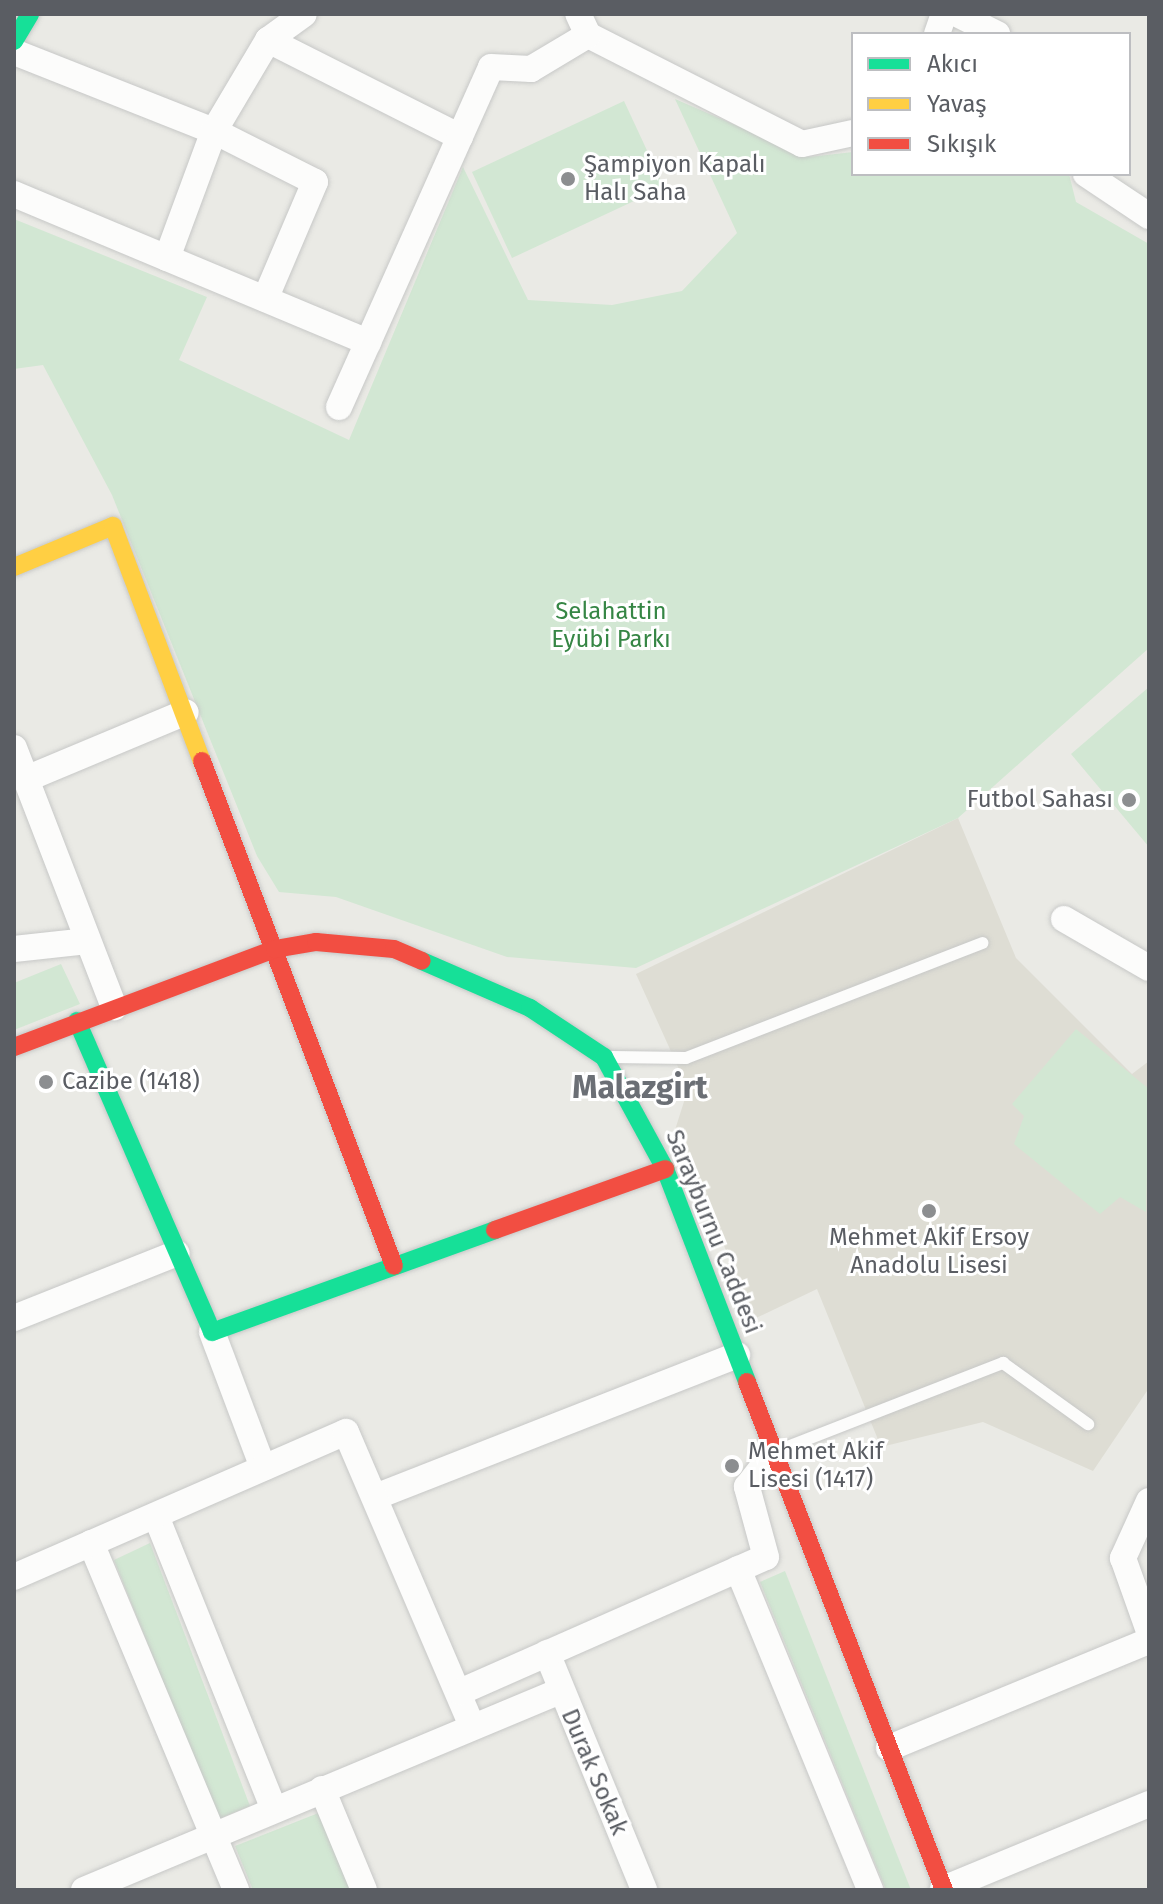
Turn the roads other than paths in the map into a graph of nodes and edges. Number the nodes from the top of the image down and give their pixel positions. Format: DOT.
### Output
graph roads {
  1 [pos="30,14"];
  2 [pos="304,14"];
  3 [pos="957,14"];
  4 [pos="583,25"];
  5 [pos="993,32"];
  6 [pos="268,40"];
  7 [pos="14,41"];
  8 [pos="14,52"];
  9 [pos="214,131"];
  10 [pos="851,133"];
  11 [pos="460,137"];
  12 [pos="1089,176"];
  13 [pos="14,194"];
  14 [pos="1149,216"];
  15 [pos="167,258"];
  16 [pos="265,299"];
  17 [pos="368,342"];
  18 [pos="339,407"];
  19 [pos="14,567"];
  20 [pos="186,712"];
  21 [pos="14,748"];
  22 [pos="26,779"];
  23 [pos="1064,919"];
  24 [pos="88,941"];
  25 [pos="982,943"];
  26 [pos="14,949"];
  27 [pos="275,949"];
  28 [pos="1149,968"];
  29 [pos="114,1007"];
  30 [pos="77,1021"];
  31 [pos="14,1047"];
  32 [pos="604,1057"];
  33 [pos="665,1169"];
  34 [pos="177,1253"];
  35 [pos="394,1266"];
  36 [pos="14,1318"];
  37 [pos="212,1332"];
  38 [pos="737,1355"];
  39 [pos="1088,1424"];
  40 [pos="774,1452"];
  41 [pos="263,1468"];
  42 [pos="375,1497"];
  43 [pos="1149,1501"];
  44 [pos="156,1516"];
  45 [pos="91,1543"];
  46 [pos="738,1569"];
  47 [pos="14,1577"];
  48 [pos="1149,1631"];
  49 [pos="1149,1641"];
  50 [pos="547,1653"];
  51 [pos="560,1691"];
  52 [pos="460,1692"];
  53 [pos="472,1726"];
  54 [pos="889,1748"];
  55 [pos="322,1789"];
  56 [pos="1149,1804"];
  57 [pos="274,1809"];
  58 [pos="214,1835"];
  59 [pos="84,1890"];
  60 [pos="236,1890"];
  61 [pos="364,1890"];
  62 [pos="644,1890"];
  63 [pos="870,1890"];
  64 [pos="944,1890"];
  1 -- 7 [label="street"];
  2 -- 6 [label="street"];
  3 -- 5 [label="street"];
  4 -- 10 [label="street"];
  4 -- 11 [label="street"];
  6 -- 9 [label="street"];
  6 -- 11 [label="street"];
  8 -- 9 [label="street"];
  9 -- 15 [label="street"];
  9 -- 16 [label="street"];
  11 -- 17 [label="street"];
  12 -- 14 [label="street"];
  13 -- 15 [label="street"];
  15 -- 16 [label="street"];
  16 -- 17 [label="street"];
  17 -- 18 [label="street"];
  19 -- 20 [label="street"];
  20 -- 22 [label="street"];
  20 -- 27 [label="street"];
  21 -- 22 [label="street"];
  22 -- 24 [label="street"];
  23 -- 28 [label="street"];
  24 -- 26 [label="street"];
  24 -- 29 [label="street"];
  25 -- 32 [label="lane"];
  27 -- 29 [label="street, Sarayburnu Caddesi"];
  27 -- 32 [label="street, Sarayburnu Caddesi"];
  27 -- 35 [label="street"];
  29 -- 30 [label="street, Sarayburnu Caddesi"];
  30 -- 31 [label="street, Sarayburnu Caddesi"];
  30 -- 34 [label="street"];
  32 -- 33 [label="street, Sarayburnu Caddesi"];
  33 -- 35 [label="street"];
  33 -- 38 [label="street, Sarayburnu Caddesi"];
  34 -- 36 [label="street"];
  34 -- 37 [label="street"];
  35 -- 37 [label="street"];
  37 -- 41 [label="street"];
  38 -- 40 [label="street, Sarayburnu Caddesi"];
  38 -- 42 [label="street"];
  39 -- 40 [label="lane"];
  40 -- 46 [label="street"];
  40 -- 54 [label="street, Sarayburnu Caddesi"];
  41 -- 42 [label="street"];
  41 -- 44 [label="street"];
  42 -- 52 [label="street"];
  43 -- 48 [label="street"];
  44 -- 45 [label="street"];
  44 -- 57 [label="street"];
  45 -- 47 [label="street"];
  45 -- 58 [label="street"];
  46 -- 50 [label="street"];
  46 -- 63 [label="street"];
  49 -- 54 [label="street"];
  50 -- 51 [label="street, Durak Sokak"];
  50 -- 52 [label="street"];
  51 -- 53 [label="street"];
  51 -- 62 [label="street, Durak Sokak"];
  52 -- 53 [label="street"];
  53 -- 55 [label="street"];
  54 -- 64 [label="street, Sarayburnu Caddesi"];
  55 -- 57 [label="street"];
  55 -- 61 [label="street"];
  56 -- 64 [label="street"];
  57 -- 58 [label="street"];
  58 -- 59 [label="street"];
  58 -- 60 [label="street"];
}
